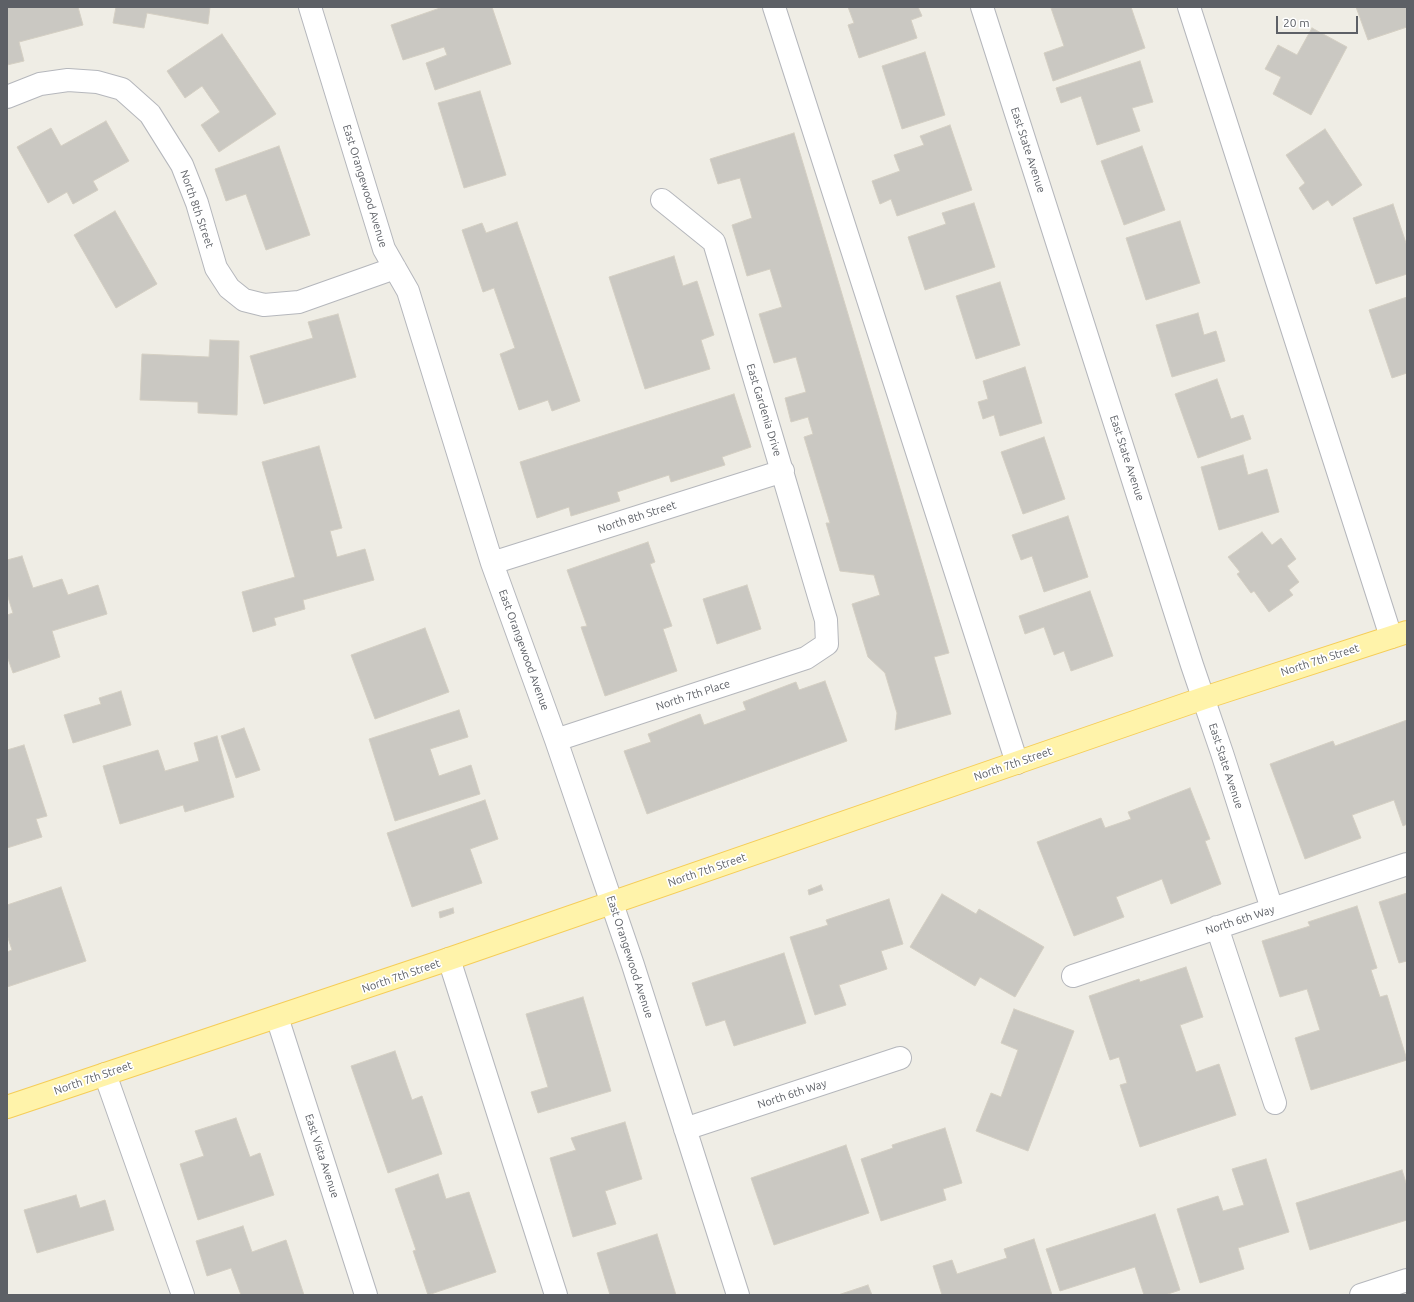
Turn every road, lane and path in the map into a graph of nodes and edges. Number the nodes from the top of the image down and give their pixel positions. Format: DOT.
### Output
graph roads {
  1 [pos="310,7"];
  2 [pos="774,7"];
  3 [pos="982,7"];
  4 [pos="1188,7"];
  5 [pos="7,97"];
  6 [pos="662,200"];
  7 [pos="394,268"];
  8 [pos="783,471"];
  9 [pos="492,563"];
  10 [pos="1399,635"];
  11 [pos="827,644"];
  12 [pos="1204,698"];
  13 [pos="556,740"];
  14 [pos="1017,763"];
  15 [pos="1407,864"];
  16 [pos="612,903"];
  17 [pos="1272,909"];
  18 [pos="1217,927"];
  19 [pos="449,959"];
  20 [pos="1073,976"];
  21 [pos="277,1017"];
  22 [pos="900,1058"];
  23 [pos="105,1074"];
  24 [pos="1275,1103"];
  25 [pos="7,1107"];
  26 [pos="685,1129"];
  27 [pos="1407,1280"];
  28 [pos="183,1295"];
  29 [pos="366,1295"];
  30 [pos="556,1295"];
  31 [pos="738,1295"];
  32 [pos="1363,1295"];
  1 -- 7 [label="street, East Orangewood Avenue"];
  2 -- 14 [label="street"];
  3 -- 12 [label="street, East State Avenue"];
  4 -- 10 [label="street"];
  5 -- 7 [label="street, North 8th Street"];
  6 -- 8 [label="street, East Gardenia Drive"];
  7 -- 9 [label="street, East Orangewood Avenue"];
  8 -- 9 [label="street, North 8th Street"];
  8 -- 11 [label="street, East Gardenia Drive"];
  9 -- 13 [label="street, East Orangewood Avenue"];
  10 -- 12 [label="main road, North 7th Street"];
  11 -- 13 [label="street, North 7th Place"];
  12 -- 14 [label="main road, North 7th Street"];
  12 -- 17 [label="street, East State Avenue"];
  13 -- 16 [label="street, East Orangewood Avenue"];
  14 -- 16 [label="main road, North 7th Street"];
  15 -- 17 [label="street, North 6th Way"];
  16 -- 19 [label="main road, North 7th Street"];
  16 -- 26 [label="street, East Orangewood Avenue"];
  17 -- 18 [label="street, North 6th Way"];
  18 -- 20 [label="street, North 6th Way"];
  18 -- 24 [label="street"];
  19 -- 21 [label="main road, North 7th Street"];
  19 -- 30 [label="street"];
  21 -- 23 [label="main road, North 7th Street"];
  21 -- 29 [label="street, East Vista Avenue"];
  22 -- 26 [label="street, North 6th Way"];
  23 -- 25 [label="main road, North 7th Street"];
  23 -- 28 [label="street"];
  26 -- 31 [label="street, East Orangewood Avenue"];
  27 -- 32 [label="street"];
}
